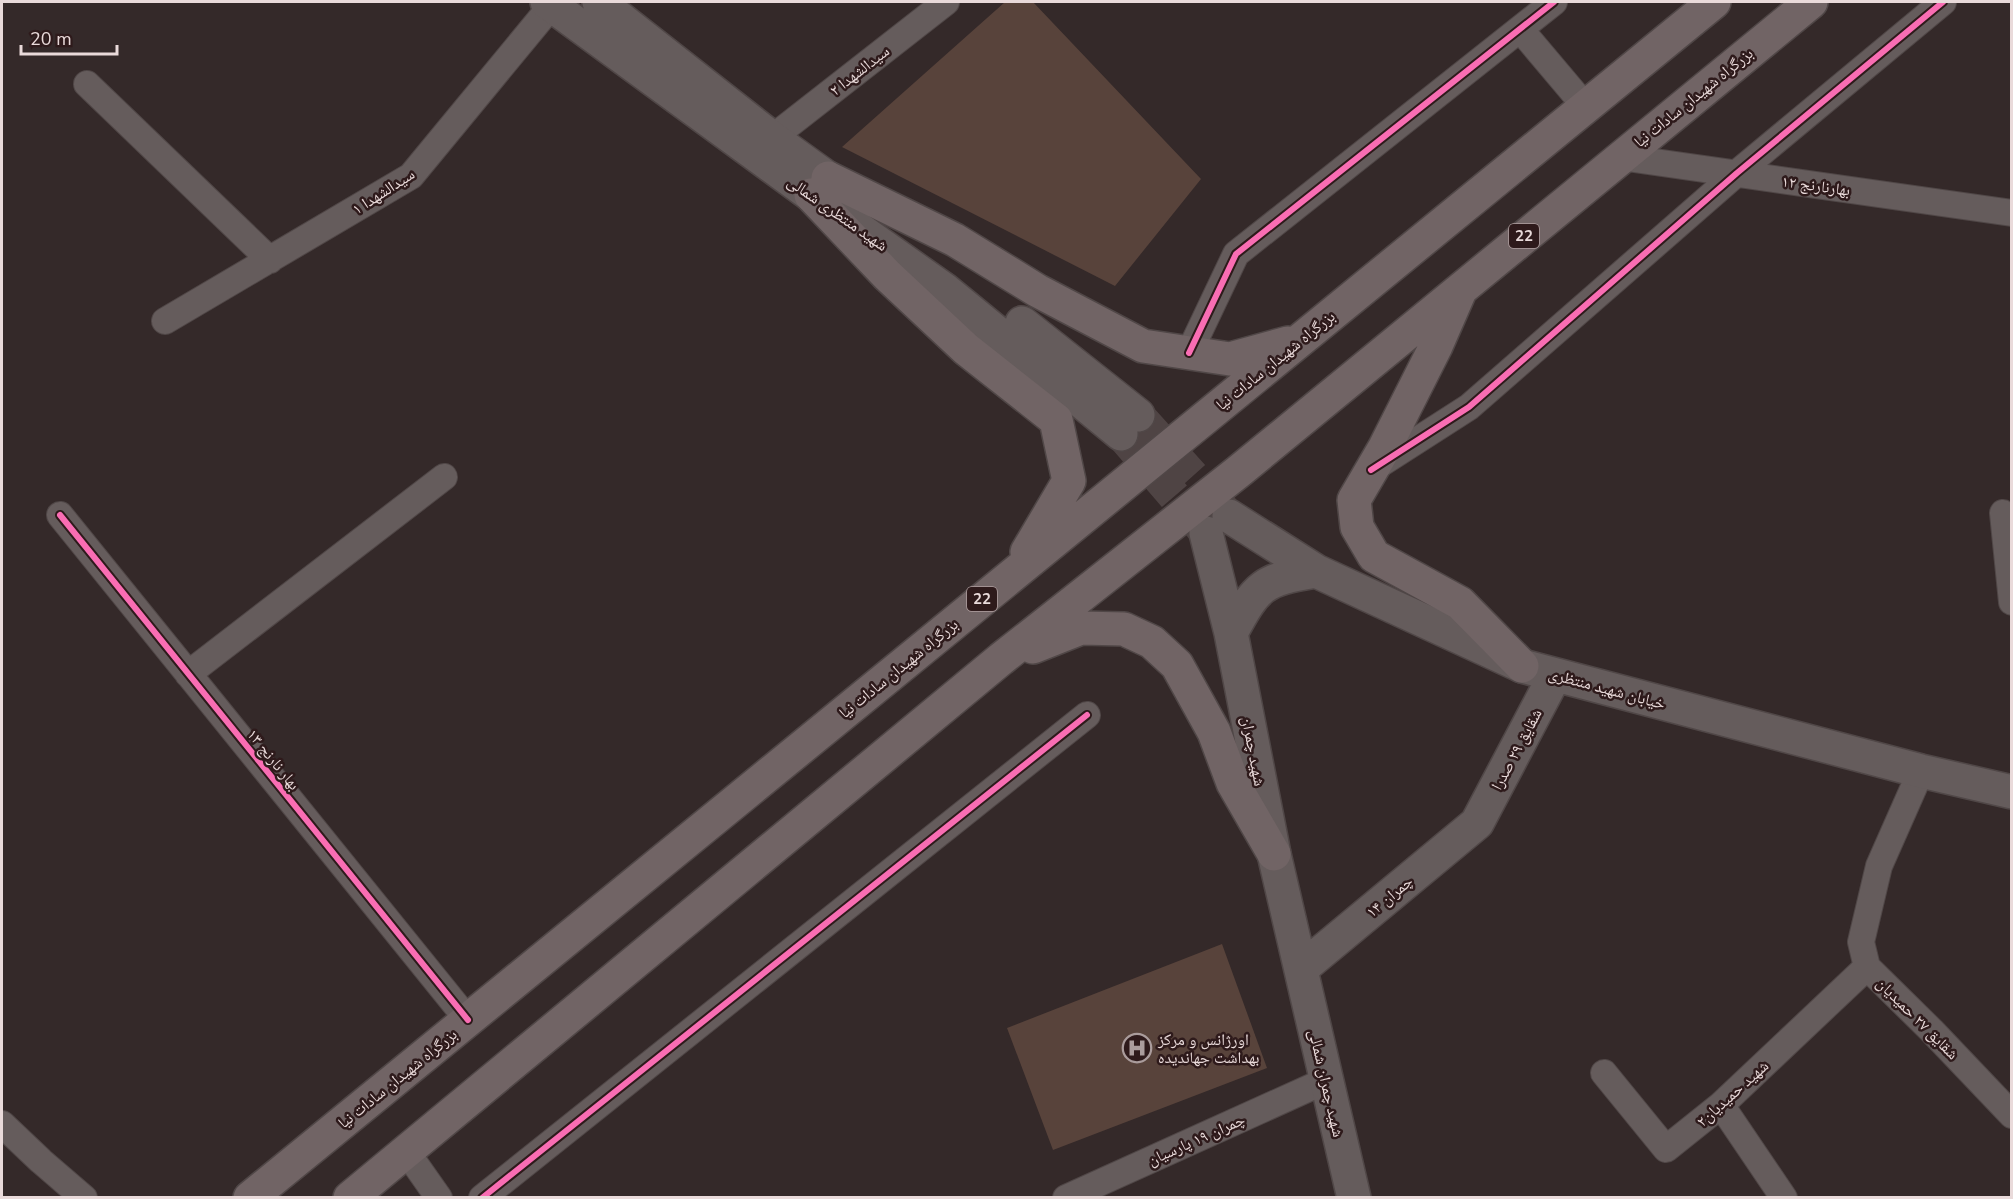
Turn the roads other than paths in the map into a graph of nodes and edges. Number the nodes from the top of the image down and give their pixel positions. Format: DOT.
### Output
graph roads {
  1 [pos="599,2"];
  2 [pos="946,2"];
  3 [pos="1554,2"];
  4 [pos="1714,2"];
  5 [pos="1811,2"];
  6 [pos="1943,2"];
  7 [pos="550,3"];
  8 [pos="1520,29"];
  9 [pos="87,84"];
  10 [pos="1586,106"];
  11 [pos="772,138"];
  12 [pos="1620,157"];
  13 [pos="1737,173"];
  14 [pos="820,186"];
  15 [pos="2012,213"];
  16 [pos="270,260"];
  17 [pos="1461,287"];
  18 [pos="165,321"];
  19 [pos="1301,339"];
  20 [pos="1189,353"];
  21 [pos="1130,425"];
  22 [pos="1371,470"];
  23 [pos="444,477"];
  24 [pos="2003,513"];
  25 [pos="60,515"];
  26 [pos="1217,525"];
  27 [pos="1316,571"];
  28 [pos="1016,572"];
  29 [pos="2012,602"];
  30 [pos="1231,633"];
  31 [pos="1001,659"];
  32 [pos="1522,666"];
  33 [pos="188,674"];
  34 [pos="1555,675"];
  35 [pos="1087,715"];
  36 [pos="1921,771"];
  37 [pos="2012,792"];
  38 [pos="1477,823"];
  39 [pos="1274,854"];
  40 [pos="1867,967"];
  41 [pos="1301,969"];
  42 [pos="468,1020"];
  43 [pos="1604,1073"];
  44 [pos="1327,1080"];
  45 [pos="1721,1105"];
  46 [pos="2012,1115"];
  47 [pos="2,1124"];
  48 [pos="406,1151"];
  49 [pos="84,1197"];
  50 [pos="250,1197"];
  51 [pos="350,1197"];
  52 [pos="439,1197"];
  53 [pos="482,1197"];
  54 [pos="1066,1197"];
  55 [pos="1354,1197"];
  56 [pos="1785,1197"];
  1 -- 11 [label="main road, شهید منتظری شمالی"];
  2 -- 11 [label="street, سیدالشهدا ۲"];
  3 -- 8 [label="street"];
  4 -- 10 [label="highway, بزرگراه شهیدان سادات نیا / 22"];
  5 -- 12 [label="highway, بزرگراه شهیدان سادات نیا / 22"];
  6 -- 13 [label="street"];
  7 -- 14 [label="main road, شهید منتظری شمالی"];
  7 -- 16 [label="street, سیدالشهدا ۱"];
  8 -- 10 [label="street"];
  8 -- 20 [label="street"];
  9 -- 16 [label="street"];
  10 -- 19 [label="highway, بزرگراه شهیدان سادات نیا / 22"];
  11 -- 14 [label="main road, شهید منتظری شمالی"];
  12 -- 13 [label="street, بهارنارنج ۱۲"];
  12 -- 17 [label="highway, بزرگراه شهیدان سادات نیا / 22"];
  13 -- 15 [label="street, بهارنارنج ۱۲"];
  13 -- 22 [label="street"];
  14 -- 20 [label="highway"];
  14 -- 21 [label="main road, شهید منتظری شمالی"];
  14 -- 28 [label="highway"];
  16 -- 18 [label="street, سیدالشهدا ۱"];
  17 -- 22 [label="highway"];
  17 -- 31 [label="highway, بزرگراه شهیدان سادات نیا / 22"];
  19 -- 20 [label="highway"];
  19 -- 28 [label="highway, بزرگراه شهیدان سادات نیا / 22"];
  22 -- 32 [label="highway"];
  23 -- 33 [label="street"];
  24 -- 29 [label="street"];
  25 -- 33 [label="street, بهار نارنج ۱۳"];
  26 -- 27 [label="main road, خیابان شهید منتظری"];
  26 -- 30 [label="main road, شهید چمران"];
  27 -- 30 [label="main road"];
  27 -- 32 [label="main road, خیابان شهید منتظری"];
  28 -- 42 [label="highway, بزرگراه شهیدان سادات نیا / 22"];
  30 -- 39 [label="main road, شهید چمران"];
  31 -- 39 [label="highway"];
  31 -- 48 [label="highway, بزرگراه شهیدان سادات نیا / 22"];
  32 -- 34 [label="main road, خیابان شهید منتظری"];
  33 -- 42 [label="street, بهار نارنج ۱۳"];
  34 -- 36 [label="main road, خیابان شهید منتظری"];
  34 -- 38 [label="main road, شقایق ۲۹ صدرا"];
  35 -- 53 [label="street"];
  36 -- 37 [label="main road, خیابان شهید منتظری"];
  36 -- 40 [label="street, شقایق ۲۷ حمیدیان"];
  38 -- 41 [label="main road, چمران ۱۴"];
  39 -- 41 [label="main road, شهید چمران"];
  40 -- 45 [label="street, شهید حمیدیان۲"];
  40 -- 46 [label="street, شقایق ۲۷ حمیدیان"];
  41 -- 44 [label="main road, شهید چمران شمالی"];
  42 -- 50 [label="highway, بزرگراه شهیدان سادات نیا / 22"];
  43 -- 45 [label="street, شهید حمیدیان۲"];
  44 -- 54 [label="street, چمران ۱۹ پارسیان"];
  44 -- 55 [label="main road, شهید چمران شمالی"];
  45 -- 56 [label="street"];
  47 -- 49 [label="street"];
  48 -- 51 [label="highway, بزرگراه شهیدان سادات نیا / 22"];
  48 -- 52 [label="street"];
}
